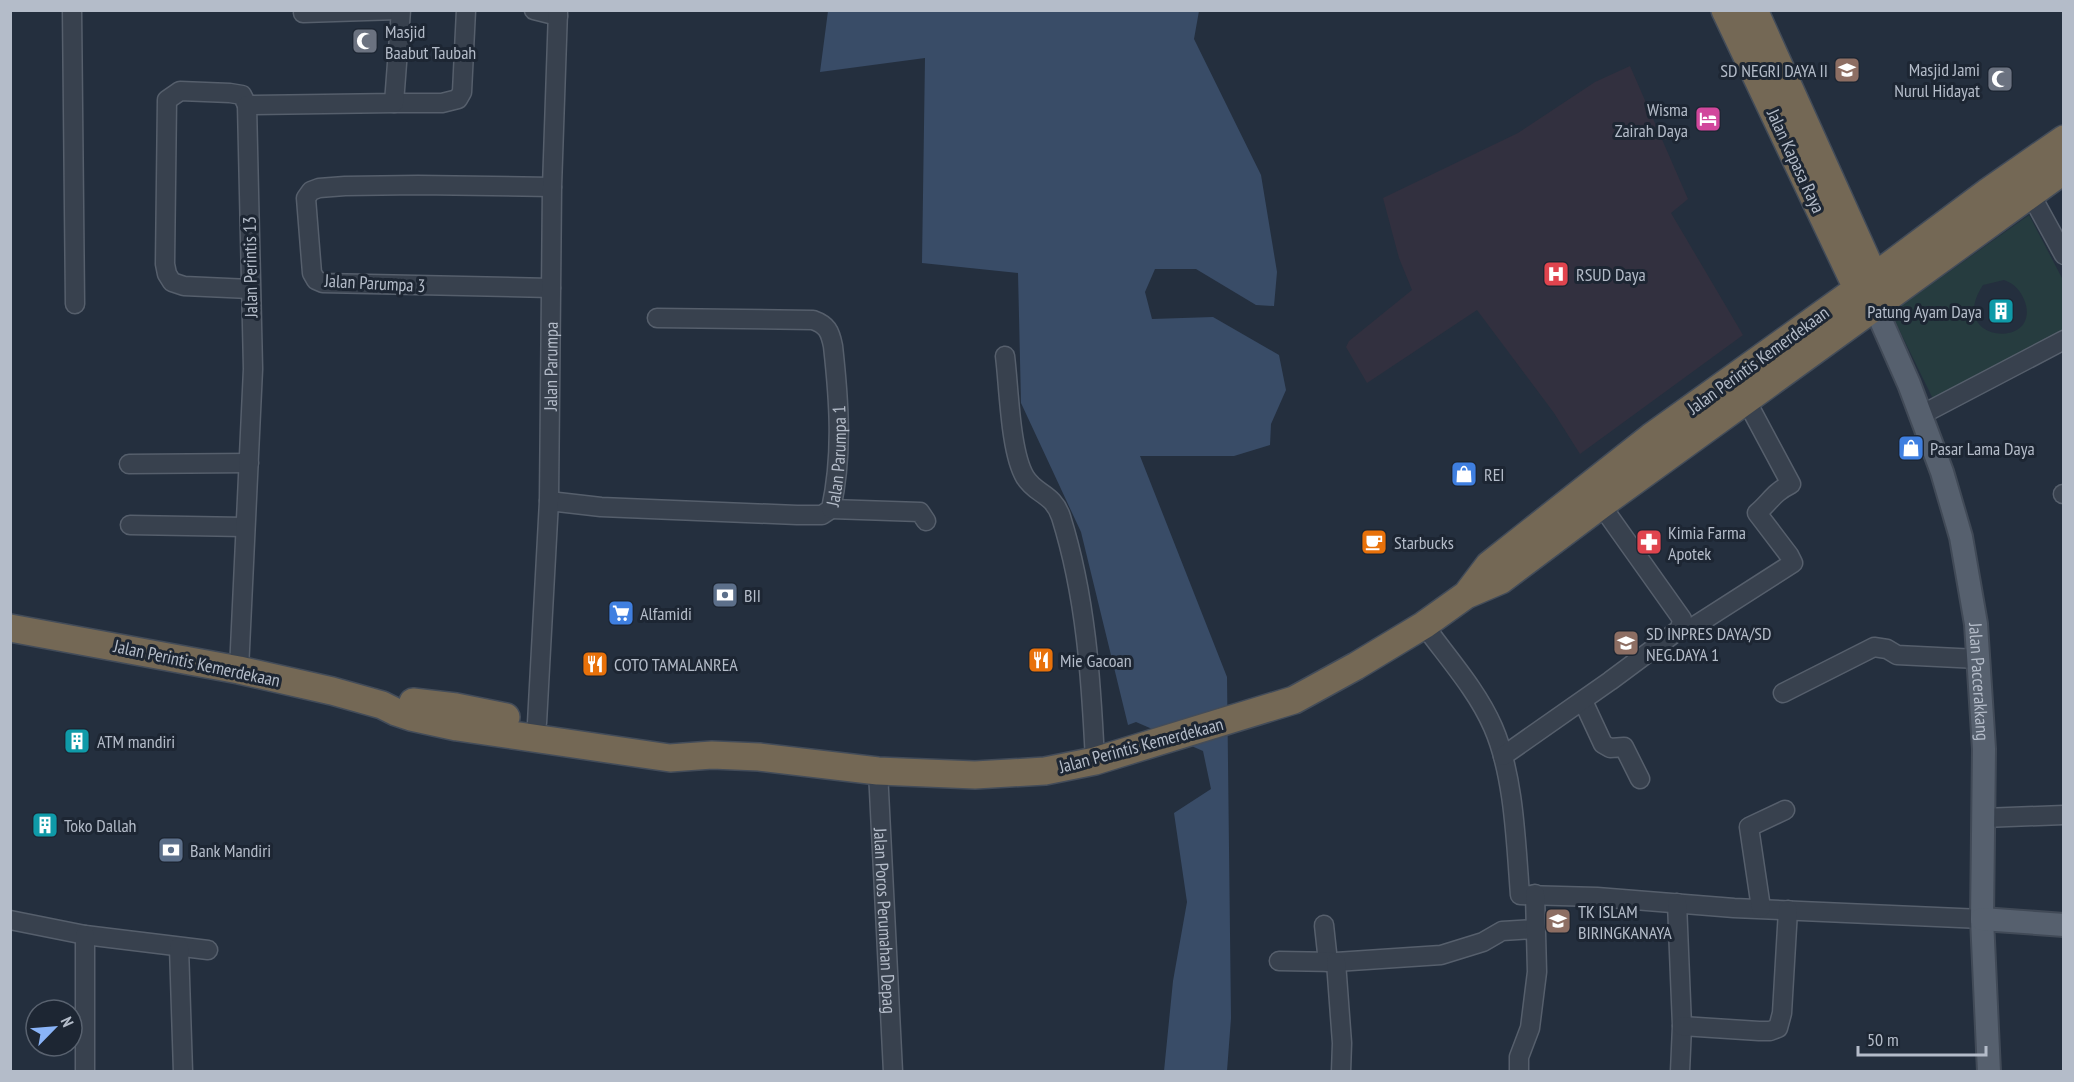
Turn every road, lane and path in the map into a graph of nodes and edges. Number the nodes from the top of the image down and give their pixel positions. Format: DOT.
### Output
graph roads {
  1 [pos="72,10"];
  2 [pos="399,10"];
  3 [pos="466,10"];
  4 [pos="534,10"];
  5 [pos="1725,10"];
  6 [pos="1754,10"];
  7 [pos="303,13"];
  8 [pos="558,13"];
  9 [pos="1767,37"];
  10 [pos="1743,48"];
  11 [pos="394,103"];
  12 [pos="247,105"];
  13 [pos="2064,139"];
  14 [pos="2064,170"];
  15 [pos="552,187"];
  16 [pos="2031,193"];
  17 [pos="2064,255"];
  18 [pos="551,288"];
  19 [pos="250,289"];
  20 [pos="1872,297"];
  21 [pos="75,304"];
  22 [pos="657,318"];
  23 [pos="2064,340"];
  24 [pos="1005,356"];
  25 [pos="1746,400"];
  26 [pos="1921,415"];
  27 [pos="1659,447"];
  28 [pos="249,463"];
  29 [pos="129,464"];
  30 [pos="549,501"];
  31 [pos="1601,505"];
  32 [pos="831,509"];
  33 [pos="926,520"];
  34 [pos="130,525"];
  35 [pos="245,527"];
  36 [pos="1466,595"];
  37 [pos="1424,625"];
  38 [pos="10,627"];
  39 [pos="1680,629"];
  40 [pos="1978,658"];
  41 [pos="238,670"];
  42 [pos="1783,693"];
  43 [pos="1582,701"];
  44 [pos="382,705"];
  45 [pos="537,723"];
  46 [pos="712,756"];
  47 [pos="1503,756"];
  48 [pos="1095,761"];
  49 [pos="878,771"];
  50 [pos="1640,779"];
  51 [pos="1785,810"];
  52 [pos="2064,815"];
  53 [pos="1983,818"];
  54 [pos="1535,894"];
  55 [pos="1677,903"];
  56 [pos="1761,908"];
  57 [pos="1788,910"];
  58 [pos="1982,919"];
  59 [pos="10,920"];
  60 [pos="1324,926"];
  61 [pos="2064,926"];
  62 [pos="1536,929"];
  63 [pos="85,935"];
  64 [pos="179,947"];
  65 [pos="208,950"];
  66 [pos="1279,961"];
  67 [pos="1332,962"];
  68 [pos="1682,1026"];
  69 [pos="85,1071"];
  70 [pos="183,1071"];
  71 [pos="893,1071"];
  72 [pos="1341,1071"];
  73 [pos="1519,1071"];
  74 [pos="1680,1071"];
  75 [pos="1989,1071"];
  1 -- 21 [label="street"];
  2 -- 7 [label="street"];
  2 -- 11 [label="street"];
  3 -- 11 [label="street"];
  4 -- 8 [label="street"];
  5 -- 10 [label="highway, Jalan Kapasa Raya"];
  6 -- 9 [label="highway, Jalan Kapasa Raya"];
  8 -- 15 [label="street, Jalan Parumpa"];
  9 -- 10 [label="highway"];
  9 -- 20 [label="highway, Jalan Kapasa Raya"];
  10 -- 20 [label="highway, Jalan Kapasa Raya"];
  11 -- 12 [label="street"];
  12 -- 19 [label="street, Jalan Perintis 13"];
  12 -- 19 [label="street"];
  13 -- 20 [label="highway, Jalan Perintis Kemerdekaan"];
  14 -- 16 [label="highway, Jalan Perintis Kemerdekaan"];
  15 -- 18 [label="street, Jalan Parumpa"];
  15 -- 18 [label="street, Jalan Parumpa 3"];
  16 -- 17 [label="street"];
  16 -- 20 [label="highway, Jalan Perintis Kemerdekaan"];
  18 -- 30 [label="street, Jalan Parumpa"];
  19 -- 28 [label="street, Jalan Perintis 13"];
  20 -- 25 [label="highway, Jalan Perintis Kemerdekaan"];
  20 -- 26 [label="main road, Jalan Paccerakkang"];
  20 -- 27 [label="highway, Jalan Perintis Kemerdekaan"];
  22 -- 32 [label="street, Jalan Parumpa 1"];
  23 -- 26 [label="street"];
  24 -- 48 [label="street"];
  25 -- 27 [label="highway, Jalan Perintis Kemerdekaan"];
  25 -- 39 [label="street"];
  26 -- 40 [label="main road, Jalan Paccerakkang"];
  27 -- 31 [label="highway, Jalan Perintis Kemerdekaan"];
  27 -- 36 [label="highway, Jalan Perintis Kemerdekaan"];
  28 -- 29 [label="street"];
  28 -- 35 [label="street, Jalan Perintis 13"];
  30 -- 32 [label="street, Jalan Parumpa 1"];
  30 -- 45 [label="street, Jalan Parumpa"];
  31 -- 36 [label="highway, Jalan Perintis Kemerdekaan"];
  31 -- 39 [label="street"];
  32 -- 33 [label="street"];
  34 -- 35 [label="street"];
  35 -- 41 [label="street, Jalan Perintis 13"];
  36 -- 37 [label="highway, Jalan Perintis Kemerdekaan"];
  37 -- 47 [label="street"];
  37 -- 48 [label="highway, Jalan Perintis Kemerdekaan"];
  38 -- 41 [label="highway, Jalan Perintis Kemerdekaan"];
  39 -- 43 [label="street"];
  40 -- 42 [label="street"];
  40 -- 53 [label="main road, Jalan Paccerakkang"];
  41 -- 44 [label="highway, Jalan Perintis Kemerdekaan"];
  43 -- 47 [label="street"];
  43 -- 50 [label="street"];
  44 -- 45 [label="highway, Jalan Perintis Kemerdekaan"];
  44 -- 46 [label="highway, Jalan Perintis Kemerdekaan"];
  45 -- 46 [label="highway, Jalan Perintis Kemerdekaan"];
  46 -- 49 [label="highway, Jalan Perintis Kemerdekaan"];
  47 -- 54 [label="street"];
  48 -- 49 [label="highway, Jalan Perintis Kemerdekaan"];
  49 -- 71 [label="street, Jalan Poros Perumahan Depag"];
  51 -- 56 [label="street"];
  52 -- 53 [label="street"];
  53 -- 58 [label="main road, Jalan Paccerakkang"];
  54 -- 55 [label="street"];
  54 -- 62 [label="street"];
  55 -- 56 [label="street"];
  55 -- 68 [label="street"];
  56 -- 57 [label="street"];
  57 -- 58 [label="street"];
  57 -- 68 [label="street"];
  58 -- 61 [label="main road"];
  58 -- 75 [label="main road, Jalan Paccerakkang"];
  59 -- 63 [label="street"];
  60 -- 67 [label="street"];
  62 -- 67 [label="street"];
  62 -- 73 [label="street"];
  63 -- 64 [label="street"];
  63 -- 69 [label="street"];
  64 -- 65 [label="street"];
  64 -- 70 [label="street"];
  66 -- 67 [label="street"];
  67 -- 72 [label="street"];
  68 -- 74 [label="street"];
}
